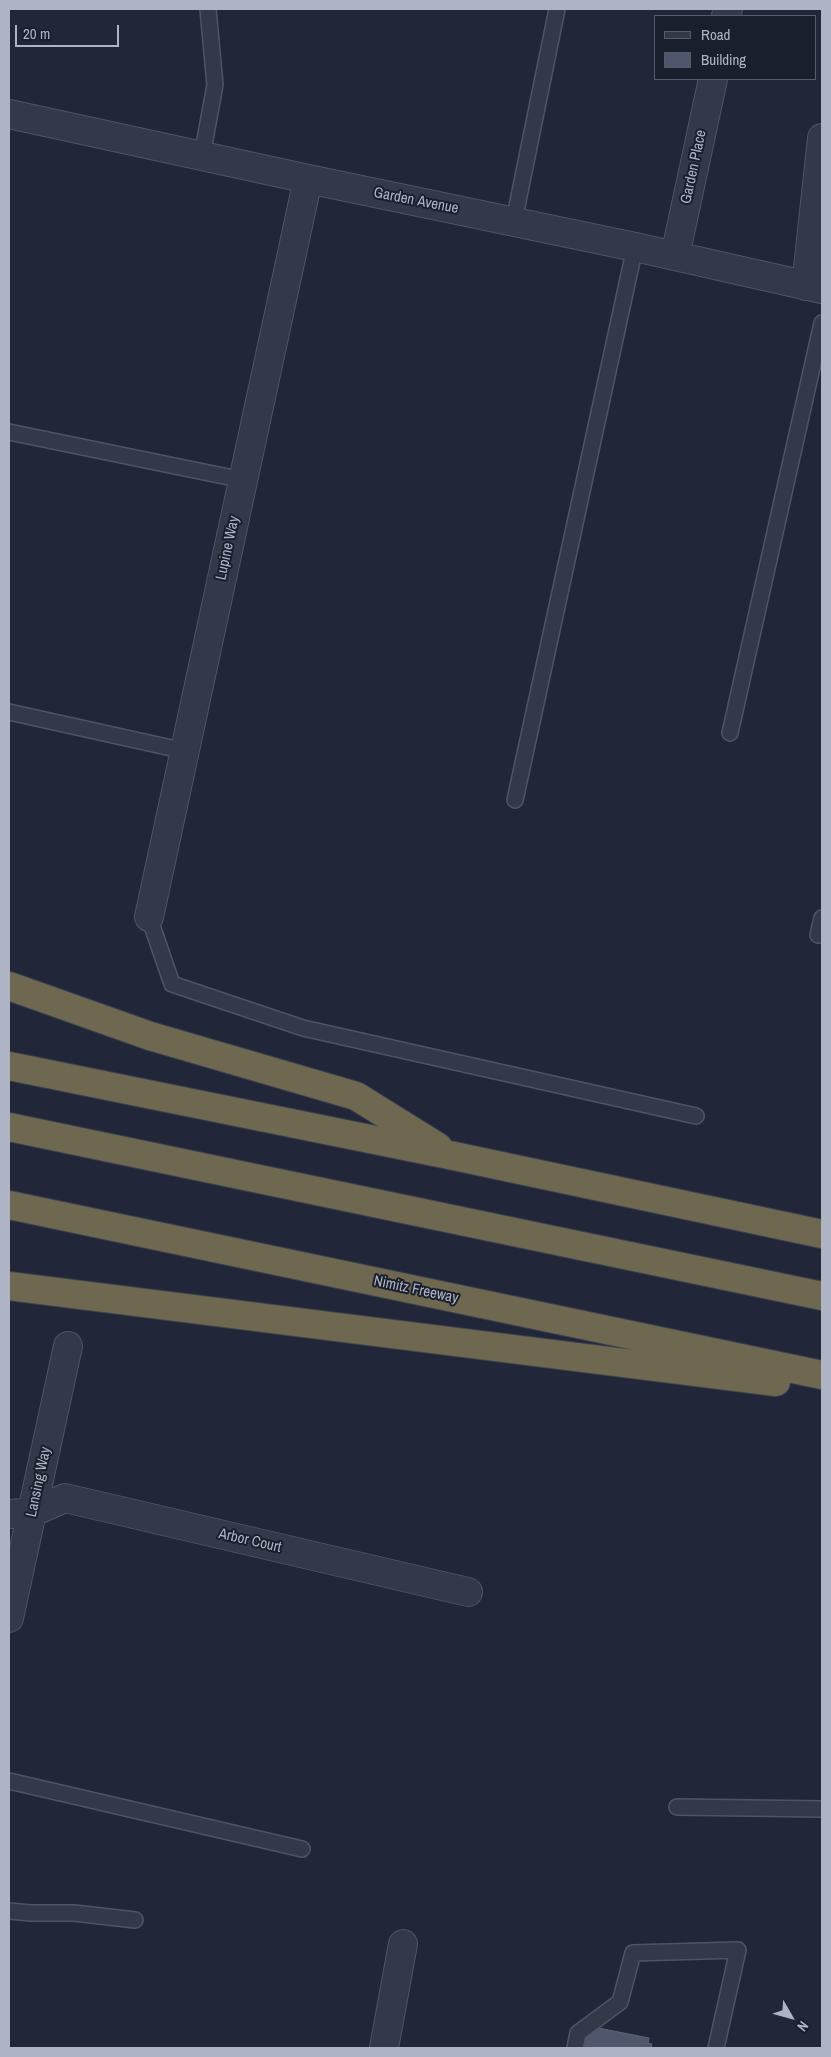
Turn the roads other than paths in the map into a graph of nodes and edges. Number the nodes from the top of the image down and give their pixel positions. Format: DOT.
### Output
graph roads {
  1 [pos="208,9"];
  2 [pos="557,9"];
  3 [pos="713,80"];
  4 [pos="9,114"];
  5 [pos="822,138"];
  6 [pos="202,156"];
  7 [pos="308,180"];
  8 [pos="514,221"];
  9 [pos="635,247"];
  10 [pos="675,256"];
  11 [pos="814,288"];
  12 [pos="822,323"];
  13 [pos="9,432"];
  14 [pos="243,480"];
  15 [pos="9,712"];
  16 [pos="730,733"];
  17 [pos="185,751"];
  18 [pos="515,800"];
  19 [pos="149,917"];
  20 [pos="822,918"];
  21 [pos="818,935"];
  22 [pos="9,986"];
  23 [pos="9,1066"];
  24 [pos="696,1116"];
  25 [pos="9,1127"];
  26 [pos="454,1156"];
  27 [pos="9,1205"];
  28 [pos="822,1234"];
  29 [pos="9,1286"];
  30 [pos="822,1296"];
  31 [pos="68,1346"];
  32 [pos="822,1375"];
  33 [pos="822,1388"];
  34 [pos="21,1513"];
  35 [pos="468,1592"];
  36 [pos="9,1618"];
  37 [pos="9,1781"];
  38 [pos="677,1807"];
  39 [pos="822,1809"];
  40 [pos="302,1849"];
  41 [pos="9,1911"];
  42 [pos="135,1920"];
  43 [pos="403,1944"];
  44 [pos="384,2048"];
  45 [pos="575,2048"];
  46 [pos="716,2048"];
  1 -- 6 [label="lane"];
  2 -- 8 [label="lane"];
  3 -- 10 [label="street, Garden Place"];
  4 -- 6 [label="street, Garden Avenue"];
  5 -- 11 [label="street"];
  6 -- 7 [label="street, Garden Avenue"];
  7 -- 8 [label="street, Garden Avenue"];
  7 -- 14 [label="street, Lupine Way"];
  8 -- 9 [label="street, Garden Avenue"];
  9 -- 10 [label="street, Garden Avenue"];
  9 -- 18 [label="lane"];
  10 -- 11 [label="street, Garden Avenue"];
  12 -- 16 [label="lane"];
  13 -- 14 [label="lane"];
  14 -- 17 [label="street, Lupine Way"];
  15 -- 17 [label="lane"];
  17 -- 19 [label="street, Lupine Way"];
  19 -- 24 [label="lane"];
  20 -- 21 [label="lane"];
  22 -- 26 [label="highway"];
  23 -- 26 [label="highway"];
  25 -- 30 [label="highway"];
  26 -- 28 [label="highway"];
  27 -- 32 [label="highway, Nimitz Freeway"];
  29 -- 33 [label="highway"];
  31 -- 34 [label="street, Lansing Way"];
  34 -- 35 [label="street, Arbor Court"];
  34 -- 36 [label="street, Lansing Way"];
  37 -- 40 [label="lane"];
  38 -- 39 [label="lane"];
  41 -- 42 [label="lane"];
  43 -- 44 [label="street"];
  45 -- 46 [label="lane"];
}
